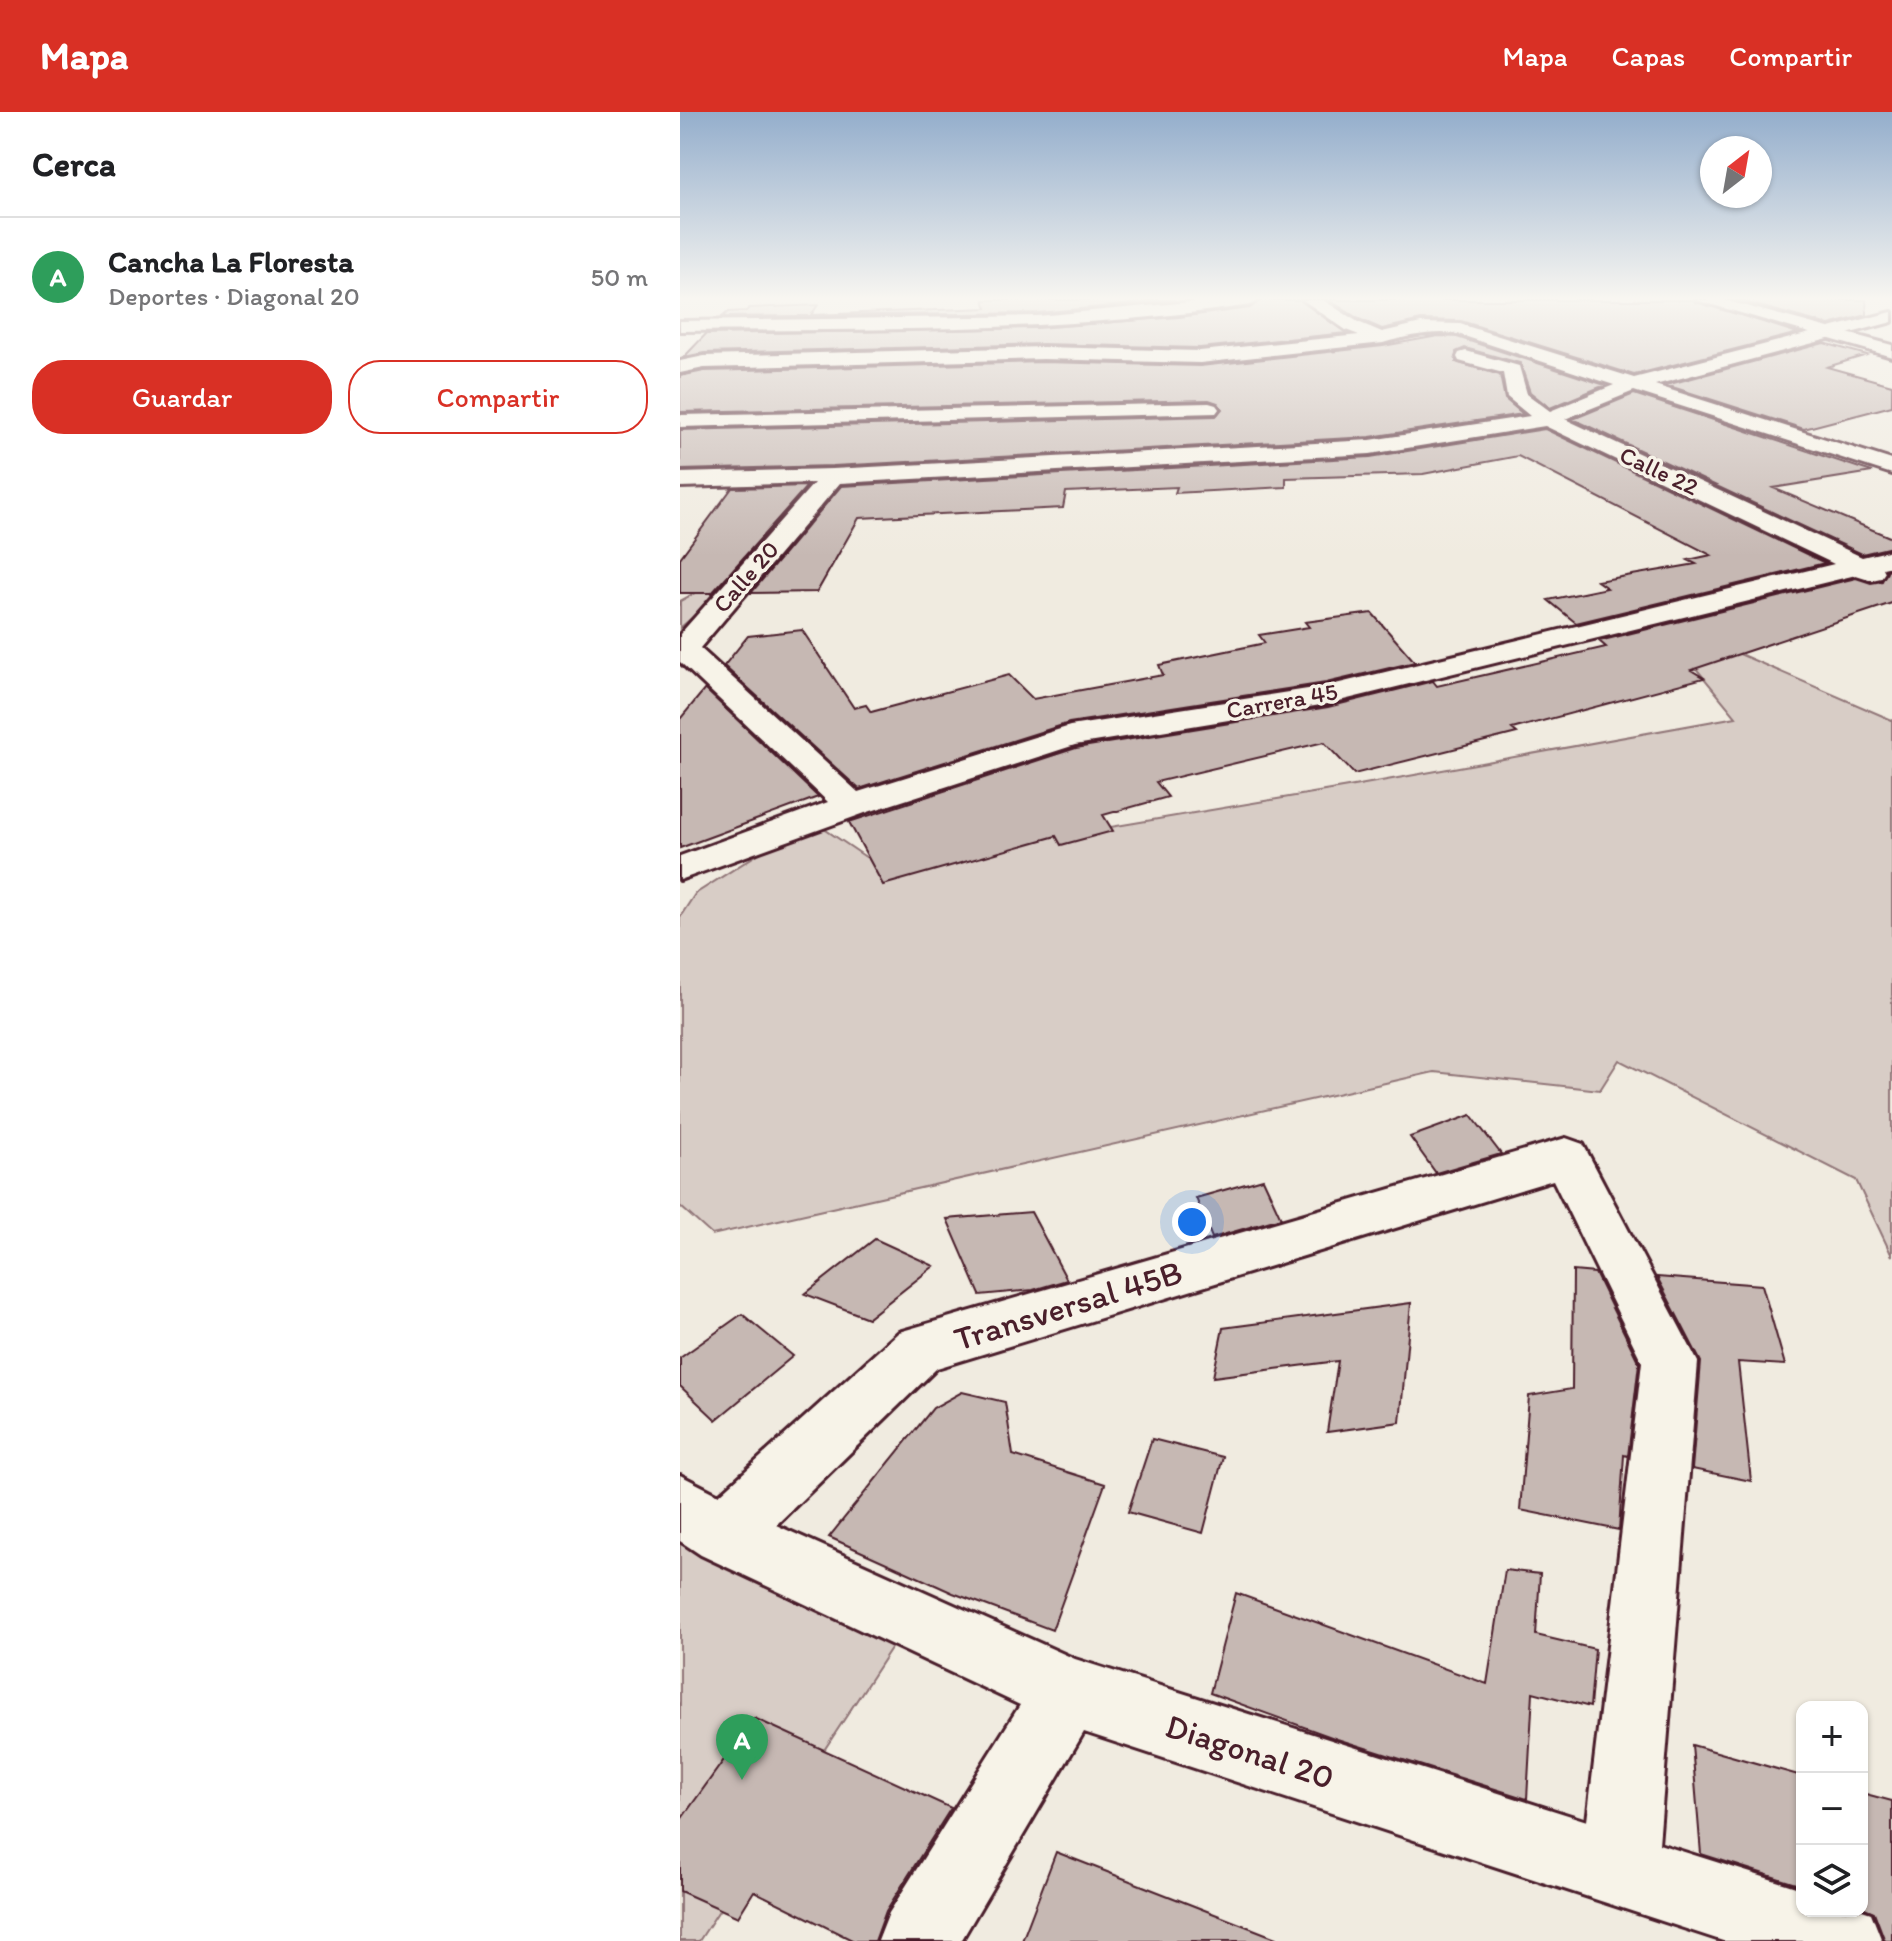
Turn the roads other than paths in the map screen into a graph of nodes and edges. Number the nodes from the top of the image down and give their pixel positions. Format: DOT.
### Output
graph roads {
  1 [pos="1205,385"];
  2 [pos="1515,385"];
  3 [pos="1631,385"];
  4 [pos="1632,385"];
  5 [pos="1209,409"];
  6 [pos="1548,419"];
  7 [pos="743,420"];
  8 [pos="680,421"];
  9 [pos="693,444"];
  10 [pos="1211,457"];
  11 [pos="1892,467"];
  12 [pos="833,476"];
  13 [pos="680,480"];
  14 [pos="1892,558"];
  15 [pos="1861,567"];
  16 [pos="1892,581"];
  17 [pos="852,805"];
  18 [pos="680,869"];
  19 [pos="702,1519"];
  20 [pos="1068,1692"];
  21 [pos="1619,1869"];
  22 [pos="917,1941"];
  23 [pos="1843,1941"];
  1 -- 5 [label="street"];
  2 -- 6 [label="street, Calle 22"];
  3 -- 6 [label="street"];
  4 -- 11 [label="street"];
  5 -- 7 [label="street"];
  5 -- 10 [label="street"];
  6 -- 10 [label="street"];
  6 -- 15 [label="street, Calle 22"];
  7 -- 8 [label="street"];
  7 -- 9 [label="street"];
  10 -- 12 [label="street"];
  12 -- 13 [label="street"];
  12 -- 17 [label="street, Calle 20"];
  14 -- 15 [label="street, Carrera 45"];
  15 -- 16 [label="street, Calle 22"];
  15 -- 17 [label="street, Carrera 45"];
  17 -- 18 [label="street, Carrera 45"];
  19 -- 20 [label="street, Diagonal 20"];
  19 -- 21 [label="street, Transversal 45B"];
  20 -- 21 [label="street, Diagonal 20"];
  20 -- 22 [label="street"];
  21 -- 23 [label="street, Diagonal 20"];
}
